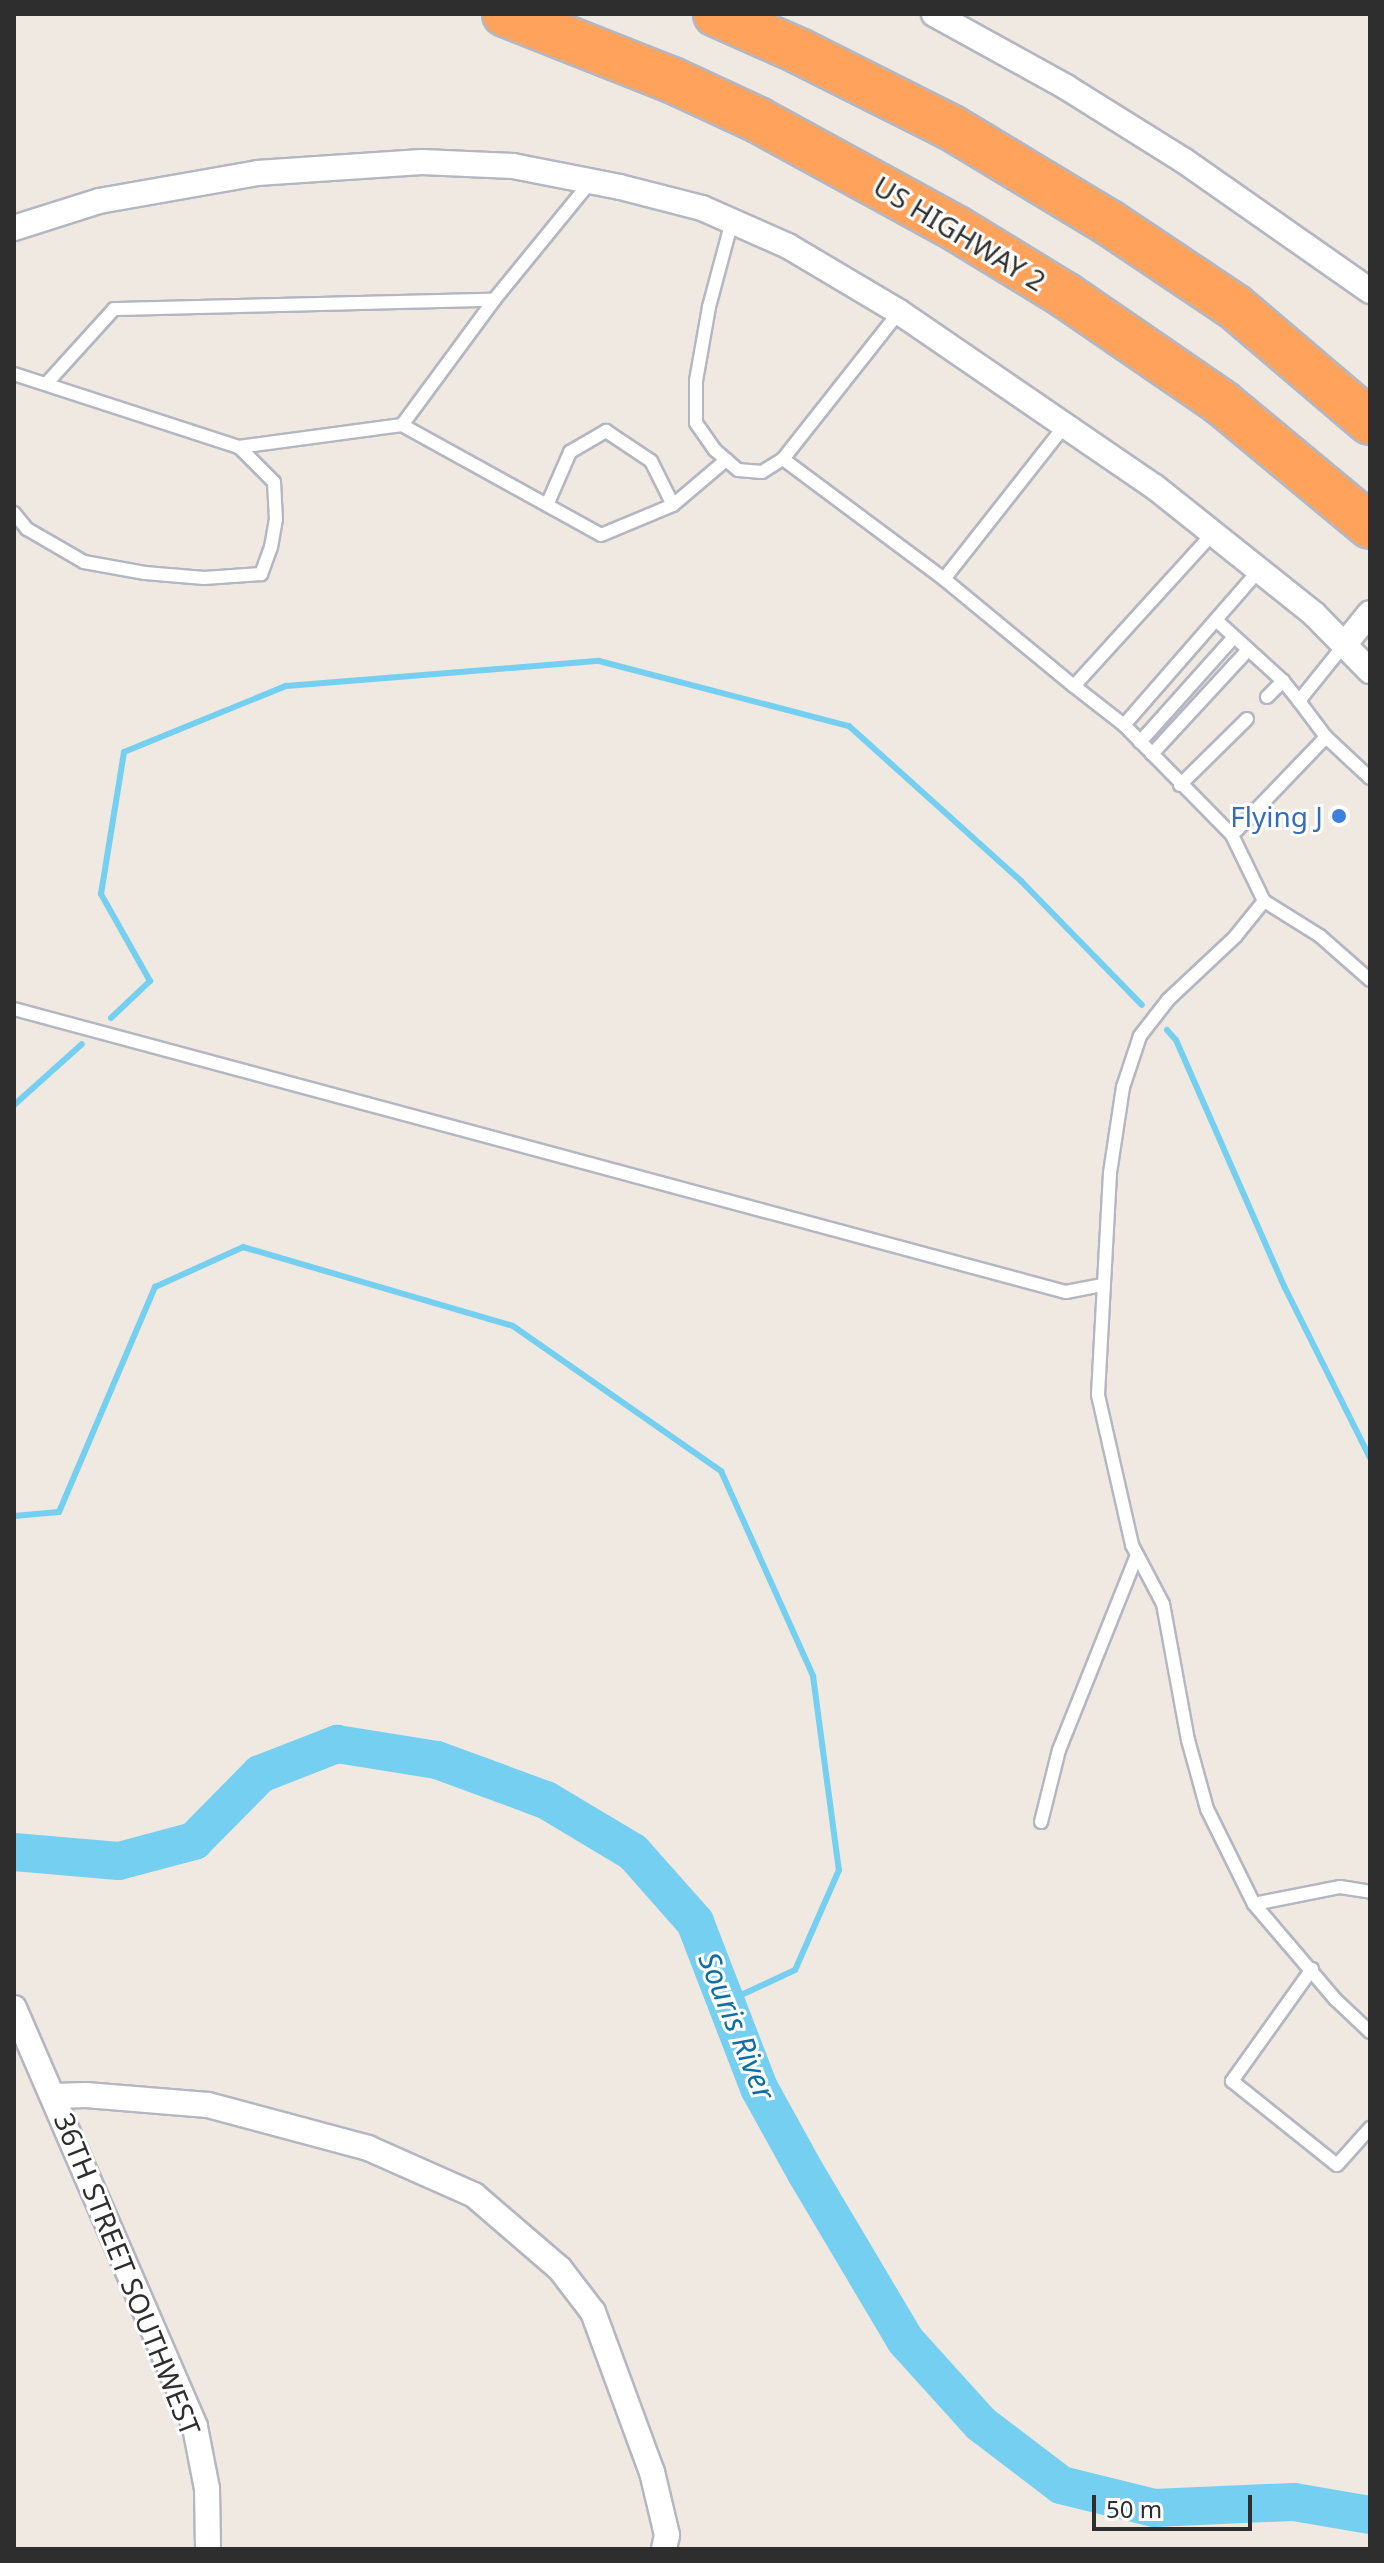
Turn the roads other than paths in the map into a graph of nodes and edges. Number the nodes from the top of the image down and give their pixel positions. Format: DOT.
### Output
graph roads {
  1 [pos="505,14"];
  2 [pos="689,14"];
  3 [pos="716,14"];
  4 [pos="934,14"];
  5 [pos="799,51"];
  6 [pos="591,181"];
  7 [pos="732,221"];
  8 [pos="14,228"];
  9 [pos="1370,291"];
  10 [pos="494,300"];
  11 [pos="899,312"];
  12 [pos="14,374"];
  13 [pos="46,384"];
  14 [pos="1370,422"];
  15 [pos="402,425"];
  16 [pos="1065,425"];
  17 [pos="239,447"];
  18 [pos="783,459"];
  19 [pos="726,460"];
  20 [pos="547,505"];
  21 [pos="673,505"];
  22 [pos="14,513"];
  23 [pos="1370,526"];
  24 [pos="1213,533"];
  25 [pos="1259,570"];
  26 [pos="944,579"];
  27 [pos="1370,613"];
  28 [pos="1216,620"];
  29 [pos="1234,637"];
  30 [pos="1344,645"];
  31 [pos="1248,650"];
  32 [pos="1370,671"];
  33 [pos="1283,681"];
  34 [pos="1074,686"];
  35 [pos="1267,697"];
  36 [pos="1299,701"];
  37 [pos="1247,719"];
  38 [pos="1124,725"];
  39 [pos="1326,737"];
  40 [pos="1140,742"];
  41 [pos="1359,748"];
  42 [pos="1152,754"];
  43 [pos="1353,762"];
  44 [pos="1370,778"];
  45 [pos="1180,785"];
  46 [pos="1232,835"];
  47 [pos="1264,901"];
  48 [pos="1370,980"];
  49 [pos="14,1009"];
  50 [pos="1101,1285"];
  51 [pos="1137,1555"];
  52 [pos="1041,1822"];
  53 [pos="1370,1892"];
  54 [pos="1254,1904"];
  55 [pos="1312,1969"];
  56 [pos="14,2008"];
  57 [pos="1370,2032"];
  58 [pos="55,2096"];
  59 [pos="1370,2128"];
  60 [pos="208,2549"];
  61 [pos="664,2549"];
  1 -- 23 [label="highway, US HIGHWAY 2"];
  2 -- 5 [label="highway"];
  3 -- 5 [label="highway"];
  4 -- 9 [label="street"];
  5 -- 14 [label="highway"];
  6 -- 7 [label="street"];
  6 -- 8 [label="street"];
  6 -- 10 [label="lane"];
  7 -- 11 [label="street"];
  7 -- 19 [label="lane"];
  10 -- 13 [label="lane"];
  10 -- 15 [label="lane"];
  11 -- 16 [label="street"];
  11 -- 18 [label="lane"];
  12 -- 13 [label="lane"];
  13 -- 17 [label="lane"];
  15 -- 17 [label="lane"];
  15 -- 20 [label="lane"];
  16 -- 24 [label="street"];
  16 -- 26 [label="lane"];
  17 -- 22 [label="lane"];
  18 -- 19 [label="lane"];
  18 -- 26 [label="lane"];
  19 -- 21 [label="lane"];
  20 -- 21 [label="lane"];
  20 -- 21 [label="lane"];
  24 -- 25 [label="street"];
  24 -- 34 [label="lane"];
  25 -- 28 [label="lane"];
  25 -- 30 [label="street"];
  26 -- 34 [label="lane"];
  27 -- 30 [label="street"];
  28 -- 29 [label="lane"];
  28 -- 38 [label="lane"];
  29 -- 31 [label="lane"];
  29 -- 40 [label="lane"];
  30 -- 32 [label="street"];
  30 -- 36 [label="lane"];
  31 -- 33 [label="lane"];
  31 -- 42 [label="lane"];
  33 -- 35 [label="lane"];
  33 -- 36 [label="lane"];
  34 -- 38 [label="lane"];
  36 -- 39 [label="lane"];
  37 -- 45 [label="lane"];
  38 -- 40 [label="lane"];
  39 -- 43 [label="lane"];
  39 -- 46 [label="lane"];
  40 -- 42 [label="lane"];
  41 -- 43 [label="lane"];
  42 -- 45 [label="lane"];
  43 -- 44 [label="lane"];
  45 -- 46 [label="lane"];
  46 -- 47 [label="lane"];
  47 -- 48 [label="lane"];
  47 -- 50 [label="lane"];
  49 -- 50 [label="lane"];
  50 -- 51 [label="lane"];
  51 -- 52 [label="lane"];
  51 -- 54 [label="lane"];
  53 -- 54 [label="lane"];
  54 -- 55 [label="lane"];
  55 -- 57 [label="lane"];
  55 -- 59 [label="lane"];
  56 -- 58 [label="street, 36TH STREET SOUTHWEST"];
  58 -- 60 [label="street, 36TH STREET SOUTHWEST"];
  58 -- 61 [label="street"];
}
